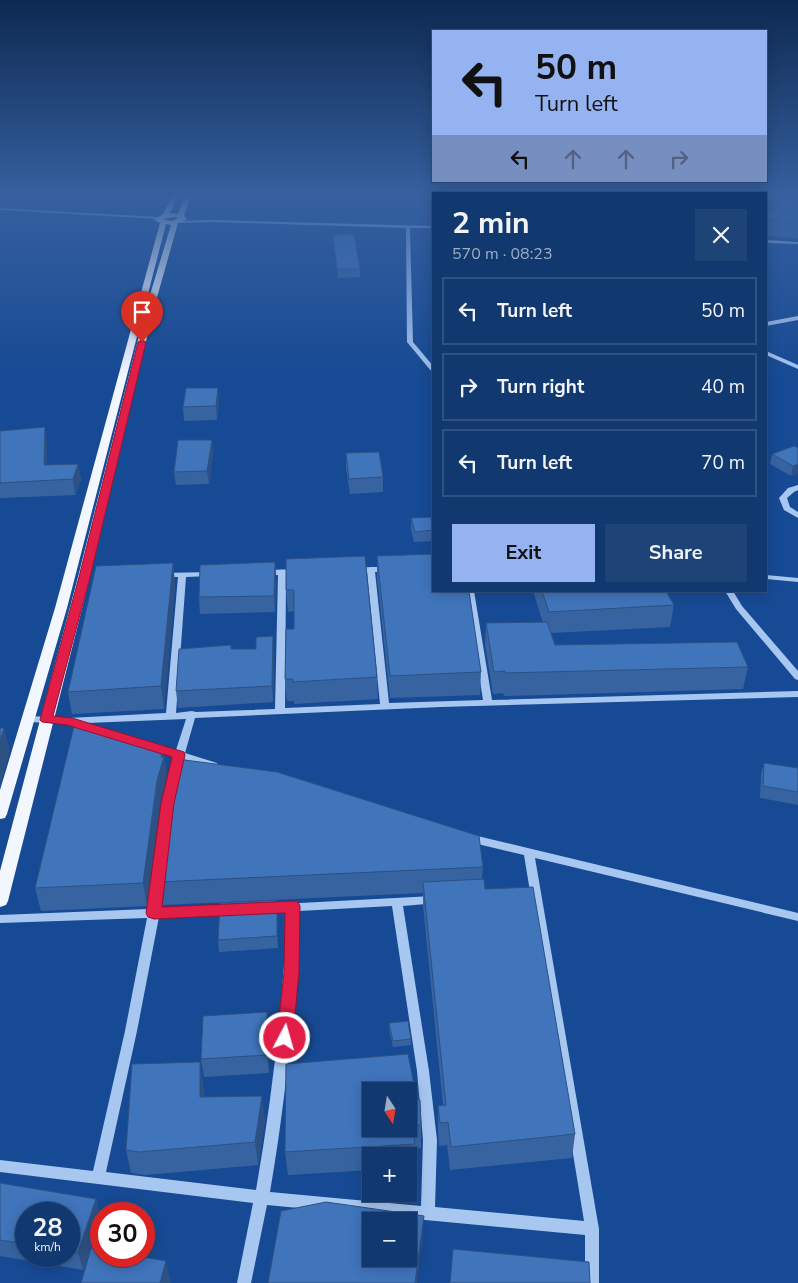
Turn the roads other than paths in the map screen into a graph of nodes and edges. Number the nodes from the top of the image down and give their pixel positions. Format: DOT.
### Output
graph roads {
  1 [pos="161,256"];
  2 [pos="163,256"];
  3 [pos="409,256"];
  4 [pos="798,318"];
  5 [pos="767,324"];
  6 [pos="767,353"];
  7 [pos="798,367"];
  8 [pos="432,370"];
  9 [pos="798,487"];
  10 [pos="798,516"];
  11 [pos="398,568"];
  12 [pos="371,569"];
  13 [pos="352,570"];
  14 [pos="312,571"];
  15 [pos="282,572"];
  16 [pos="250,573"];
  17 [pos="221,574"];
  18 [pos="182,575"];
  19 [pos="152,576"];
  20 [pos="89,577"];
  21 [pos="767,577"];
  22 [pos="68,578"];
  23 [pos="798,580"];
  24 [pos="470,592"];
  25 [pos="730,592"];
  26 [pos="798,677"];
  27 [pos="798,694"];
  28 [pos="488,702"];
  29 [pos="385,706"];
  30 [pos="280,710"];
  31 [pos="192,714"];
  32 [pos="170,715"];
  33 [pos="29,719"];
  34 [pos="46,720"];
  35 [pos="68,721"];
  36 [pos="179,755"];
  37 [pos="226,769"];
  38 [pos="0,814"];
  39 [pos="461,836"];
  40 [pos="528,853"];
  41 [pos="446,899"];
  42 [pos="0,901"];
  43 [pos="397,902"];
  44 [pos="293,906"];
  45 [pos="154,913"];
  46 [pos="798,917"];
  47 [pos="0,919"];
  48 [pos="0,1166"];
  49 [pos="98,1178"];
  50 [pos="264,1198"];
  51 [pos="428,1212"];
  52 [pos="592,1228"];
  53 [pos="244,1283"];
  54 [pos="592,1283"];
  1 -- 22 [label="main road"];
  2 -- 20 [label="main road"];
  3 -- 8 [label="street"];
  4 -- 5 [label="street"];
  6 -- 7 [label="street"];
  9 -- 10 [label="street"];
  11 -- 12 [label="street"];
  12 -- 13 [label="street"];
  12 -- 29 [label="street"];
  14 -- 15 [label="street"];
  15 -- 16 [label="street"];
  15 -- 30 [label="street"];
  17 -- 18 [label="street"];
  18 -- 19 [label="street"];
  18 -- 32 [label="street"];
  20 -- 22 [label="street"];
  20 -- 34 [label="main road"];
  21 -- 23 [label="street"];
  22 -- 33 [label="main road"];
  24 -- 28 [label="street"];
  25 -- 26 [label="street"];
  27 -- 28 [label="street"];
  28 -- 29 [label="street"];
  29 -- 30 [label="street"];
  30 -- 31 [label="street"];
  31 -- 32 [label="street"];
  31 -- 36 [label="street"];
  32 -- 35 [label="street"];
  33 -- 34 [label="street"];
  33 -- 38 [label="main road"];
  34 -- 35 [label="street"];
  34 -- 42 [label="main road"];
  35 -- 36 [label="street"];
  36 -- 37 [label="street"];
  36 -- 45 [label="street"];
  39 -- 40 [label="street"];
  40 -- 46 [label="street"];
  40 -- 52 [label="street"];
  41 -- 43 [label="street"];
  43 -- 44 [label="street"];
  43 -- 51 [label="street"];
  44 -- 45 [label="street"];
  44 -- 50 [label="street"];
  45 -- 47 [label="street"];
  45 -- 49 [label="street"];
  48 -- 49 [label="street"];
  49 -- 50 [label="street"];
  50 -- 51 [label="street"];
  50 -- 53 [label="street"];
  51 -- 52 [label="street"];
  52 -- 54 [label="street"];
}
